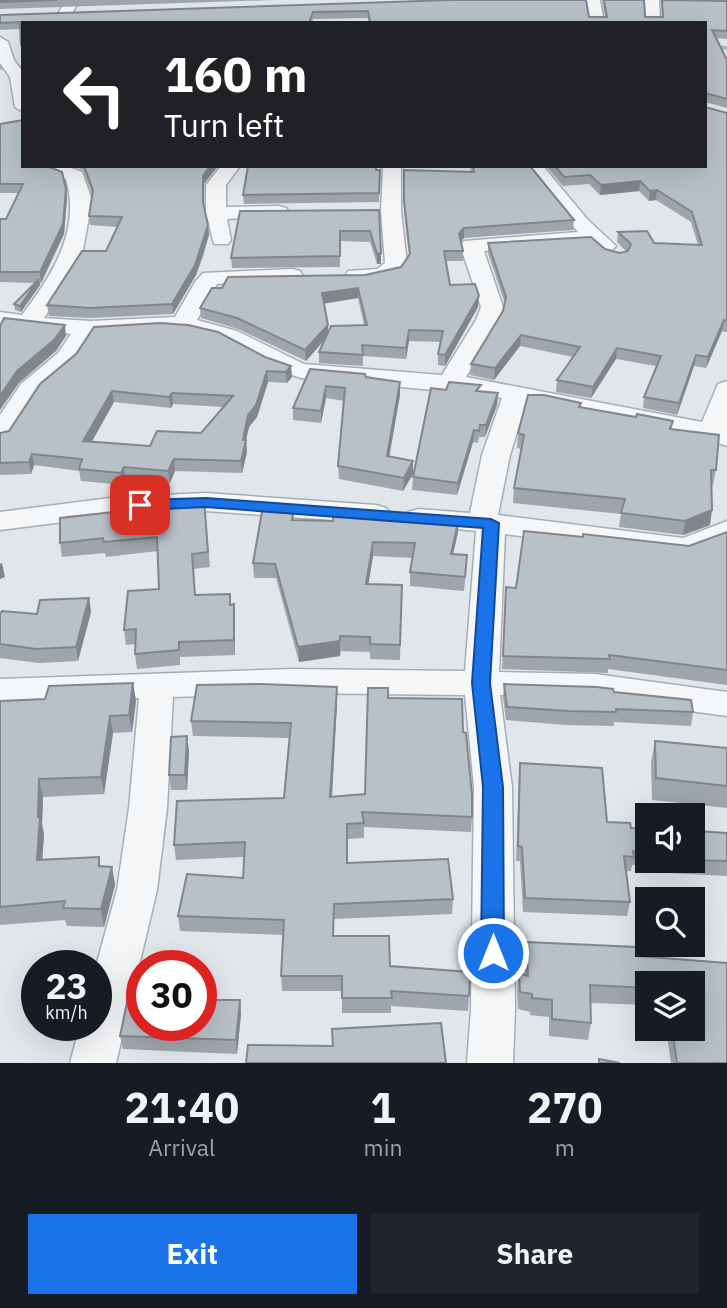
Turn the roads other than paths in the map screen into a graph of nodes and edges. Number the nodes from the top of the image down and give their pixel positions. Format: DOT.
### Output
graph roads {
  1 [pos="73,0"];
  2 [pos="593,0"];
  3 [pos="652,0"];
  4 [pos="88,13"];
  5 [pos="597,21"];
  6 [pos="653,21"];
  7 [pos="0,42"];
  8 [pos="0,88"];
  9 [pos="18,88"];
  10 [pos="21,99"];
  11 [pos="53,168"];
  12 [pos="229,168"];
  13 [pos="392,168"];
  14 [pos="535,168"];
  15 [pos="297,212"];
  16 [pos="216,213"];
  17 [pos="595,237"];
  18 [pos="221,240"];
  19 [pos="616,255"];
  20 [pos="312,276"];
  21 [pos="339,276"];
  22 [pos="0,319"];
  23 [pos="28,323"];
  24 [pos="182,325"];
  25 [pos="87,328"];
  26 [pos="451,382"];
  27 [pos="727,389"];
  28 [pos="516,394"];
  29 [pos="0,435"];
  30 [pos="720,435"];
  31 [pos="0,521"];
  32 [pos="487,524"];
  33 [pos="727,528"];
  34 [pos="481,683"];
  35 [pos="157,684"];
  36 [pos="0,691"];
  37 [pos="727,704"];
  38 [pos="93,1063"];
  39 [pos="490,1063"];
  1 -- 4 [label="street"];
  2 -- 5 [label="street"];
  3 -- 6 [label="street"];
  7 -- 9 [label="street"];
  8 -- 9 [label="street"];
  9 -- 10 [label="street"];
  11 -- 23 [label="street"];
  12 -- 16 [label="street"];
  13 -- 21 [label="street"];
  14 -- 17 [label="street"];
  15 -- 16 [label="street"];
  16 -- 18 [label="street"];
  17 -- 19 [label="street"];
  17 -- 26 [label="street"];
  20 -- 24 [label="street"];
  22 -- 23 [label="street"];
  23 -- 25 [label="street"];
  24 -- 25 [label="street"];
  24 -- 26 [label="street"];
  25 -- 29 [label="street"];
  26 -- 28 [label="street"];
  27 -- 30 [label="street"];
  28 -- 30 [label="street"];
  28 -- 32 [label="street"];
  31 -- 32 [label="street"];
  32 -- 33 [label="street"];
  32 -- 34 [label="street"];
  34 -- 35 [label="street"];
  34 -- 37 [label="street"];
  34 -- 39 [label="street"];
  35 -- 36 [label="street"];
  35 -- 38 [label="street"];
}
